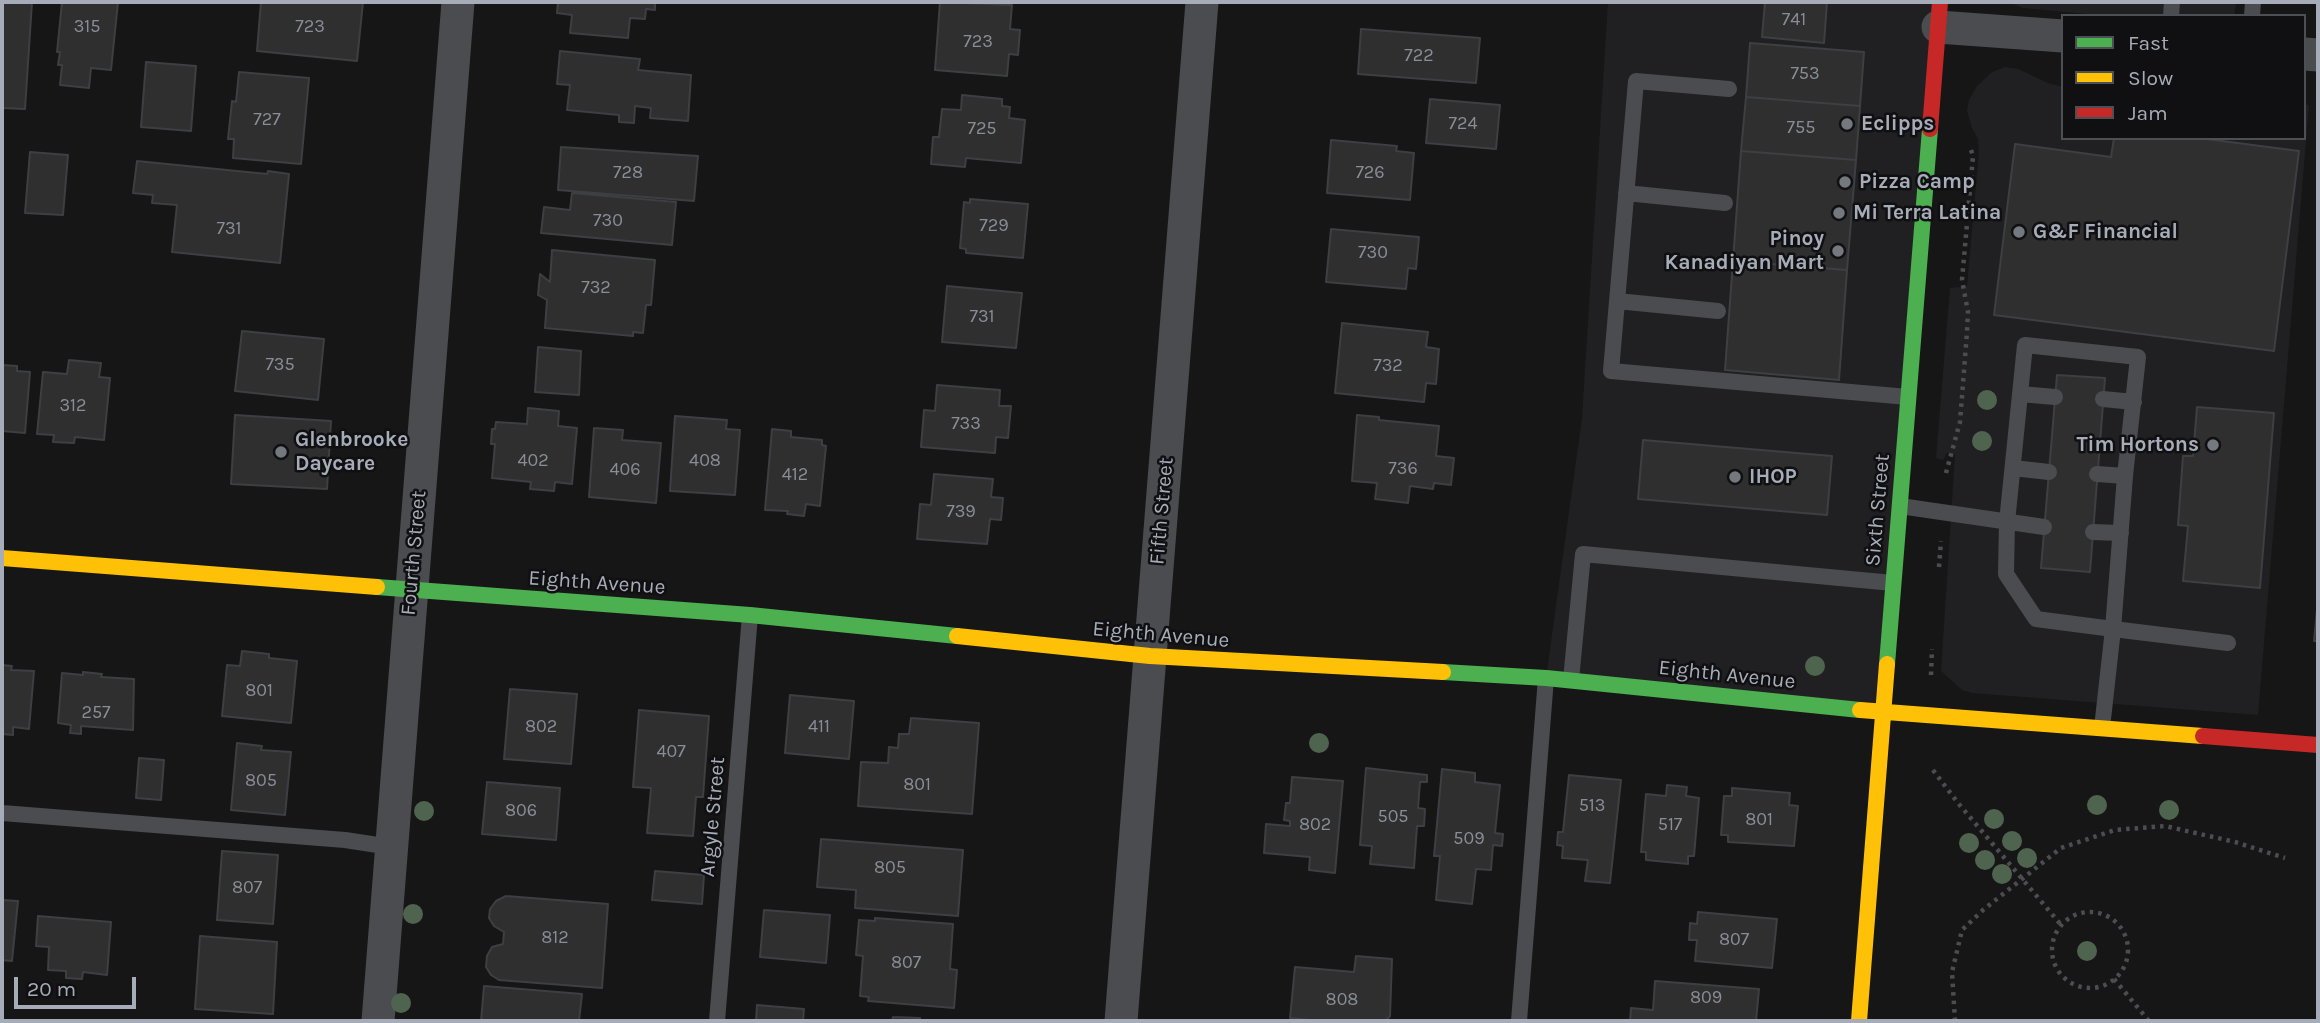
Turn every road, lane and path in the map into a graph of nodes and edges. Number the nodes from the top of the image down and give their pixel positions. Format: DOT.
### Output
graph roads {
  1 [pos="458,2"];
  2 [pos="1202,2"];
  3 [pos="1939,15"];
  4 [pos="2061,36"];
  5 [pos="1729,89"];
  6 [pos="1969,145"];
  7 [pos="1626,194"];
  8 [pos="1725,202"];
  9 [pos="1617,301"];
  10 [pos="1718,311"];
  11 [pos="2020,394"];
  12 [pos="1908,397"];
  13 [pos="2055,397"];
  14 [pos="2103,399"];
  15 [pos="2134,401"];
  16 [pos="1947,468"];
  17 [pos="2012,468"];
  18 [pos="2049,472"];
  19 [pos="2097,474"];
  20 [pos="2125,476"];
  21 [pos="1900,506"];
  22 [pos="2007,522"];
  23 [pos="2044,527"];
  24 [pos="2092,532"];
  25 [pos="2121,533"];
  26 [pos="2,558"];
  27 [pos="1893,583"];
  28 [pos="412,589"];
  29 [pos="750,615"];
  30 [pos="2113,629"];
  31 [pos="2228,643"];
  32 [pos="1150,656"];
  33 [pos="1546,678"];
  34 [pos="1571,680"];
  35 [pos="1883,712"];
  36 [pos="2102,728"];
  37 [pos="2318,744"];
  38 [pos="1933,770"];
  39 [pos="2,813"];
  40 [pos="391,847"];
  41 [pos="2285,858"];
  42 [pos="2024,878"];
  43 [pos="2062,926"];
  44 [pos="2114,979"];
  45 [pos="378,1021"];
  46 [pos="717,1021"];
  47 [pos="1121,1021"];
  48 [pos="1519,1021"];
  49 [pos="1859,1021"];
  50 [pos="1955,1021"];
  51 [pos="2149,1021"];
  1 -- 28 [label="street, Fourth Street"];
  2 -- 32 [label="street, Fifth Street"];
  3 -- 4 [label="street"];
  3 -- 12 [label="street, Sixth Street"];
  5 -- 7 [label="lane"];
  6 -- 16 [label="path"];
  7 -- 8 [label="lane"];
  7 -- 9 [label="lane"];
  9 -- 10 [label="lane"];
  9 -- 12 [label="lane"];
  11 -- 13 [label="lane"];
  11 -- 15 [label="lane"];
  11 -- 17 [label="lane"];
  12 -- 21 [label="street, Sixth Street"];
  14 -- 15 [label="lane"];
  15 -- 20 [label="lane"];
  17 -- 18 [label="lane"];
  17 -- 22 [label="lane"];
  19 -- 20 [label="lane"];
  20 -- 25 [label="lane"];
  21 -- 22 [label="lane"];
  21 -- 27 [label="street, Sixth Street"];
  22 -- 23 [label="lane"];
  22 -- 30 [label="lane"];
  24 -- 25 [label="lane"];
  25 -- 30 [label="lane"];
  26 -- 28 [label="street, Eighth Avenue"];
  27 -- 34 [label="lane"];
  27 -- 35 [label="street, Sixth Street"];
  28 -- 29 [label="street, Eighth Avenue"];
  28 -- 40 [label="street, Fourth Street"];
  29 -- 32 [label="street, Eighth Avenue"];
  29 -- 46 [label="lane, Argyle Street"];
  30 -- 31 [label="lane"];
  30 -- 36 [label="lane"];
  32 -- 33 [label="street, Eighth Avenue"];
  32 -- 47 [label="street, Fifth Street"];
  33 -- 34 [label="street, Eighth Avenue"];
  33 -- 48 [label="lane"];
  34 -- 35 [label="street, Eighth Avenue"];
  35 -- 36 [label="street, Eighth Avenue"];
  35 -- 49 [label="street, Sixth Street"];
  36 -- 37 [label="street, Eighth Avenue"];
  38 -- 42 [label="path"];
  39 -- 40 [label="lane"];
  40 -- 45 [label="street, Fourth Street"];
  41 -- 42 [label="path"];
  42 -- 43 [label="path"];
  42 -- 50 [label="path"];
  43 -- 44 [label="path"];
  43 -- 44 [label="path"];
  44 -- 51 [label="path"];
}
